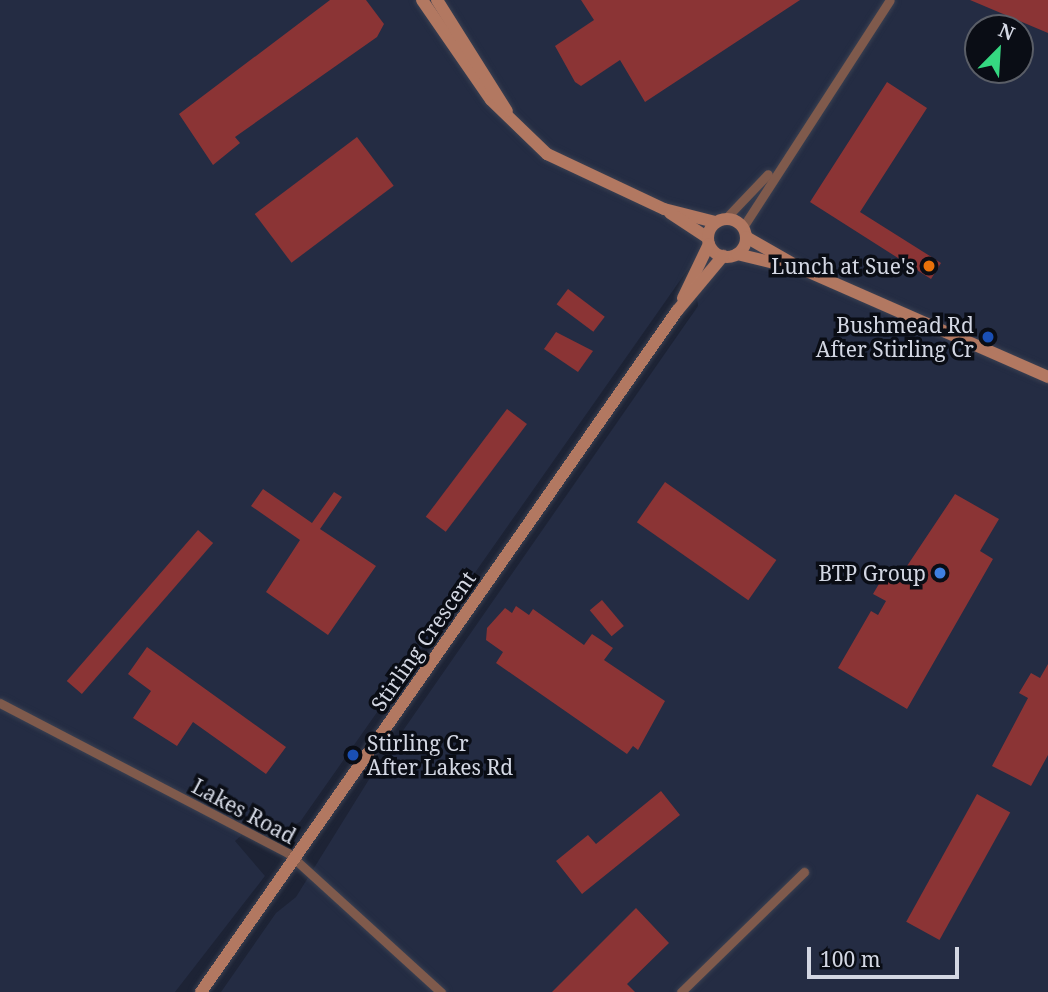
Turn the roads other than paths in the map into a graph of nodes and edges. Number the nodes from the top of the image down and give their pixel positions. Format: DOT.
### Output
graph roads {
  1 [pos="422,0"];
  2 [pos="437,0"];
  3 [pos="890,0"];
  4 [pos="512,121"];
  5 [pos="782,160"];
  6 [pos="664,209"];
  7 [pos="720,220"];
  8 [pos="745,232"];
  9 [pos="708,241"];
  10 [pos="737,254"];
  11 [pos="723,257"];
  12 [pos="802,269"];
  13 [pos="677,311"];
  14 [pos="1048,377"];
  15 [pos="0,703"];
  16 [pos="295,858"];
  17 [pos="804,872"];
  18 [pos="201,992"];
  19 [pos="442,992"];
  20 [pos="681,992"];
  1 -- 4 [label="main road"];
  2 -- 4 [label="main road"];
  3 -- 5 [label="street"];
  4 -- 6 [label="main road"];
  5 -- 7 [label="street"];
  5 -- 8 [label="street"];
  6 -- 7 [label="main road"];
  6 -- 9 [label="main road"];
  7 -- 8 [label="main road"];
  7 -- 9 [label="main road, Stirling Crescent"];
  8 -- 10 [label="main road"];
  8 -- 12 [label="main road"];
  9 -- 11 [label="main road"];
  9 -- 13 [label="main road, Stirling Crescent"];
  10 -- 11 [label="main road"];
  10 -- 12 [label="main road"];
  11 -- 13 [label="main road, Stirling Crescent"];
  12 -- 14 [label="main road"];
  13 -- 16 [label="main road, Stirling Crescent"];
  15 -- 16 [label="street, Lakes Road"];
  16 -- 18 [label="main road, Stirling Crescent"];
  16 -- 19 [label="street, Lakes Road"];
  17 -- 20 [label="street"];
}
